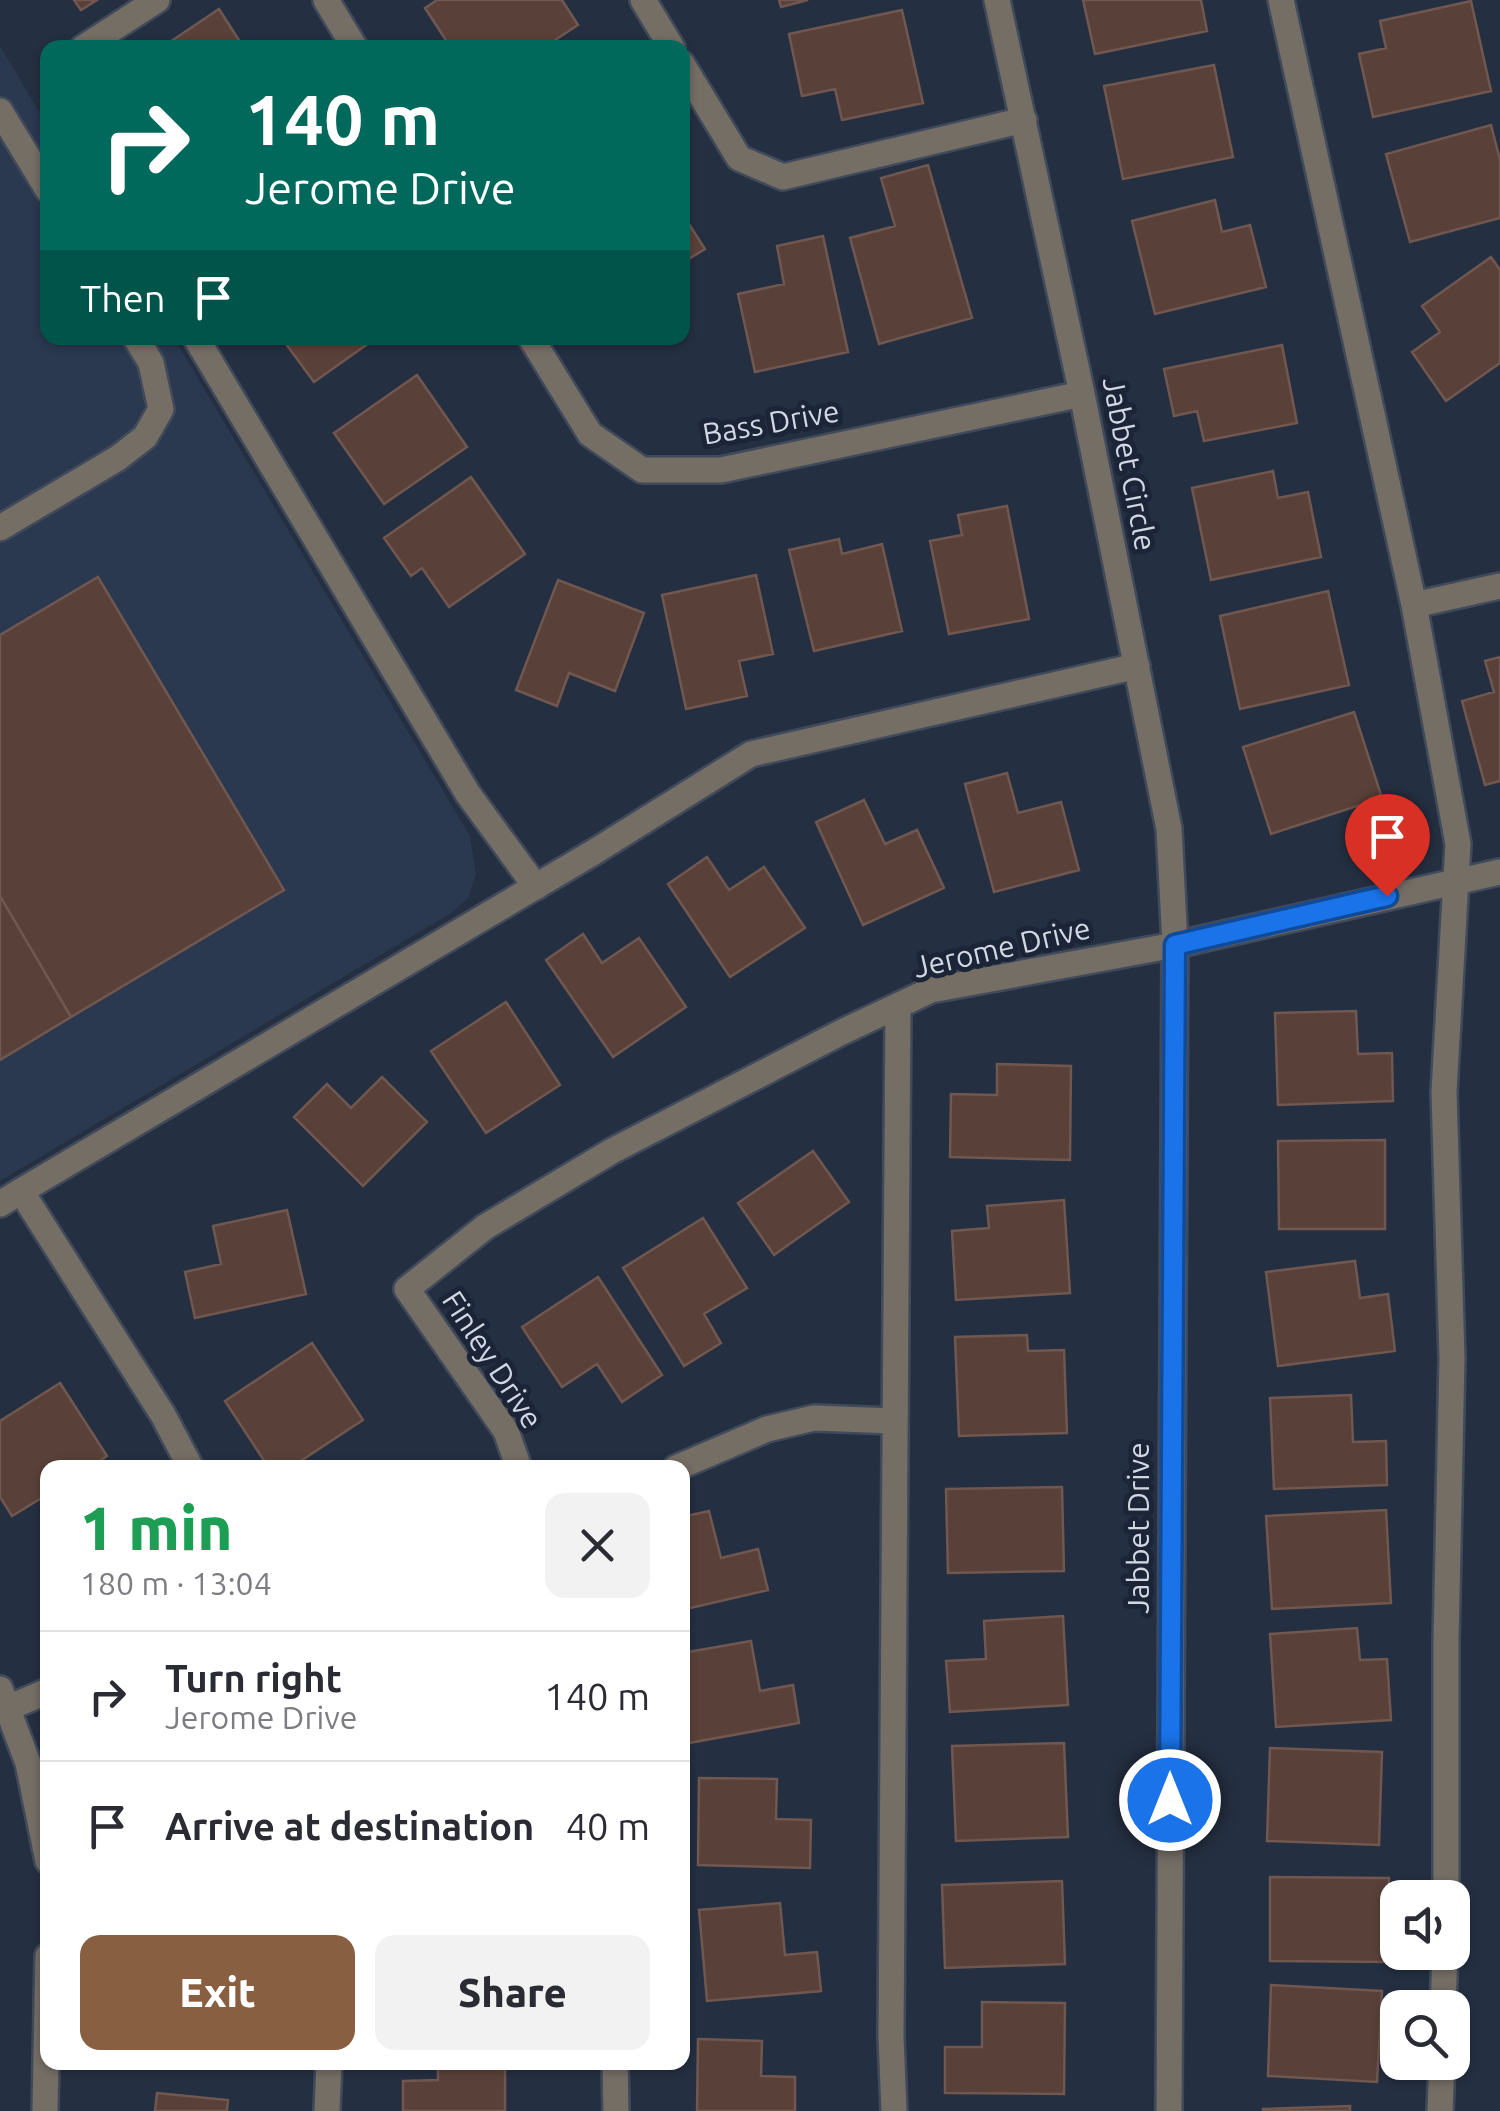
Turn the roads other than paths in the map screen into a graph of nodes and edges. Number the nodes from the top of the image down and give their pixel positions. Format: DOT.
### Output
graph roads {
  1 [pos="157,0"];
  2 [pos="326,0"];
  3 [pos="644,0"];
  4 [pos="997,0"];
  5 [pos="1281,0"];
  6 [pos="95,40"];
  7 [pos="350,40"];
  8 [pos="667,40"];
  9 [pos="690,77"];
  10 [pos="0,111"];
  11 [pos="1024,120"];
  12 [pos="40,177"];
  13 [pos="140,345"];
  14 [pos="200,345"];
  15 [pos="536,345"];
  16 [pos="1082,394"];
  17 [pos="0,528"];
  18 [pos="1500,586"];
  19 [pos="1414,604"];
  20 [pos="1137,666"];
  21 [pos="1500,872"];
  22 [pos="1458,880"];
  23 [pos="536,887"];
  24 [pos="1175,945"];
  25 [pos="898,1006"];
  26 [pos="11,1197"];
  27 [pos="407,1289"];
  28 [pos="895,1421"];
  29 [pos="187,1460"];
  30 [pos="516,1460"];
  31 [pos="690,1462"];
  32 [pos="40,1692"];
  33 [pos="4,1698"];
  34 [pos="40,1822"];
  35 [pos="1446,1880"];
  36 [pos="46,2070"];
  37 [pos="329,2070"];
  38 [pos="614,2070"];
  39 [pos="1441,2080"];
  40 [pos="45,2111"];
  41 [pos="327,2111"];
  42 [pos="616,2111"];
  43 [pos="894,2111"];
  44 [pos="1168,2111"];
  45 [pos="1440,2111"];
  1 -- 6 [label="street"];
  2 -- 7 [label="street"];
  3 -- 8 [label="street"];
  4 -- 11 [label="street, Jabbet Circle"];
  5 -- 19 [label="street"];
  9 -- 11 [label="street"];
  10 -- 12 [label="street"];
  11 -- 16 [label="street, Jabbet Circle"];
  13 -- 17 [label="street"];
  14 -- 23 [label="street"];
  15 -- 16 [label="street, Bass Drive"];
  16 -- 20 [label="street, Jabbet Circle"];
  18 -- 19 [label="street"];
  19 -- 22 [label="street"];
  20 -- 23 [label="street"];
  20 -- 24 [label="street, Jabbet Circle"];
  21 -- 22 [label="street, Jerome Drive"];
  22 -- 24 [label="street, Jerome Drive"];
  22 -- 35 [label="street"];
  23 -- 26 [label="street"];
  24 -- 25 [label="street, Jerome Drive"];
  24 -- 44 [label="street, Jabbet Drive"];
  25 -- 27 [label="street, Jerome Drive"];
  25 -- 28 [label="street"];
  26 -- 29 [label="street"];
  27 -- 30 [label="street, Finley Drive"];
  28 -- 31 [label="street"];
  28 -- 43 [label="street"];
  32 -- 33 [label="street"];
  33 -- 34 [label="street"];
  36 -- 40 [label="street"];
  37 -- 41 [label="street"];
  38 -- 42 [label="street"];
  39 -- 45 [label="street"];
}
